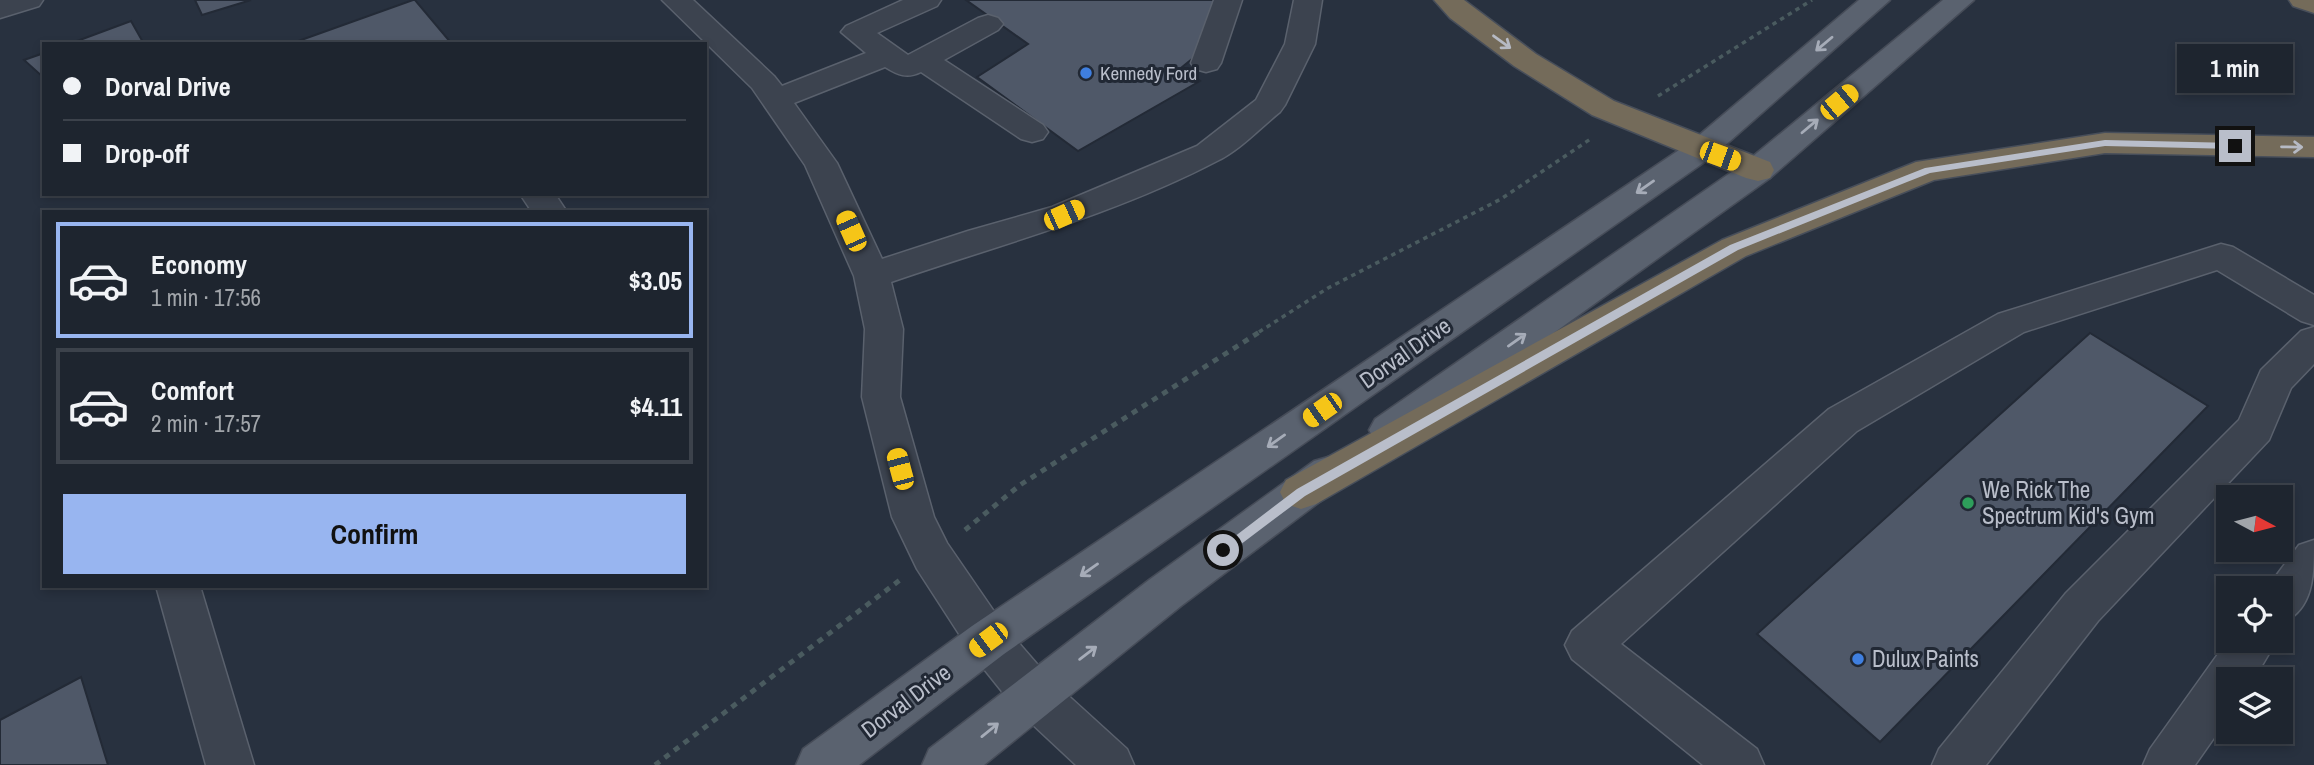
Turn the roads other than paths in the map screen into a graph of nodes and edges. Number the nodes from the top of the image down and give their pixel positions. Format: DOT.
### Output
graph roads {
  1 [pos="29,0"];
  2 [pos="676,0"];
  3 [pos="927,0"];
  4 [pos="1228,0"];
  5 [pos="1308,0"];
  6 [pos="1448,0"];
  7 [pos="1876,0"];
  8 [pos="1959,0"];
  9 [pos="2303,0"];
  10 [pos="2314,4"];
  11 [pos="0,9"];
  12 [pos="988,24"];
  13 [pos="888,55"];
  14 [pos="923,60"];
  15 [pos="1206,64"];
  16 [pos="777,99"];
  17 [pos="1032,132"];
  18 [pos="2314,147"];
  19 [pos="1702,149"];
  20 [pos="1758,170"];
  21 [pos="872,276"];
  22 [pos="2314,312"];
  23 [pos="2314,341"];
  24 [pos="1301,492"];
  25 [pos="2314,558"];
  26 [pos="2293,587"];
  27 [pos="178,588"];
  28 [pos="988,640"];
  29 [pos="1033,694"];
  30 [pos="2216,696"];
  31 [pos="230,765"];
  32 [pos="820,765"];
  33 [pos="946,765"];
  34 [pos="1110,765"];
  35 [pos="1740,765"];
  36 [pos="1956,765"];
  37 [pos="2167,765"];
  1 -- 11 [label="street"];
  2 -- 16 [label="street"];
  3 -- 13 [label="street"];
  4 -- 15 [label="street"];
  5 -- 21 [label="street"];
  6 -- 19 [label="highway, one-way"];
  7 -- 19 [label="main road, Dorval Drive, one-way"];
  20 -- 8 [label="main road, one-way"];
  9 -- 10 [label="highway"];
  12 -- 14 [label="street"];
  13 -- 14 [label="street"];
  13 -- 16 [label="street"];
  14 -- 17 [label="street"];
  16 -- 21 [label="street"];
  24 -- 18 [label="highway, one-way"];
  19 -- 20 [label="highway"];
  19 -- 28 [label="main road, Dorval Drive, one-way"];
  24 -- 20 [label="main road, one-way"];
  21 -- 28 [label="street"];
  22 -- 35 [label="street"];
  23 -- 36 [label="street"];
  29 -- 24 [label="main road, one-way"];
  25 -- 26 [label="street"];
  27 -- 31 [label="street"];
  28 -- 29 [label="street"];
  28 -- 32 [label="main road, Dorval Drive"];
  33 -- 29 [label="main road, one-way"];
  29 -- 34 [label="street"];
  30 -- 37 [label="street"];
}
